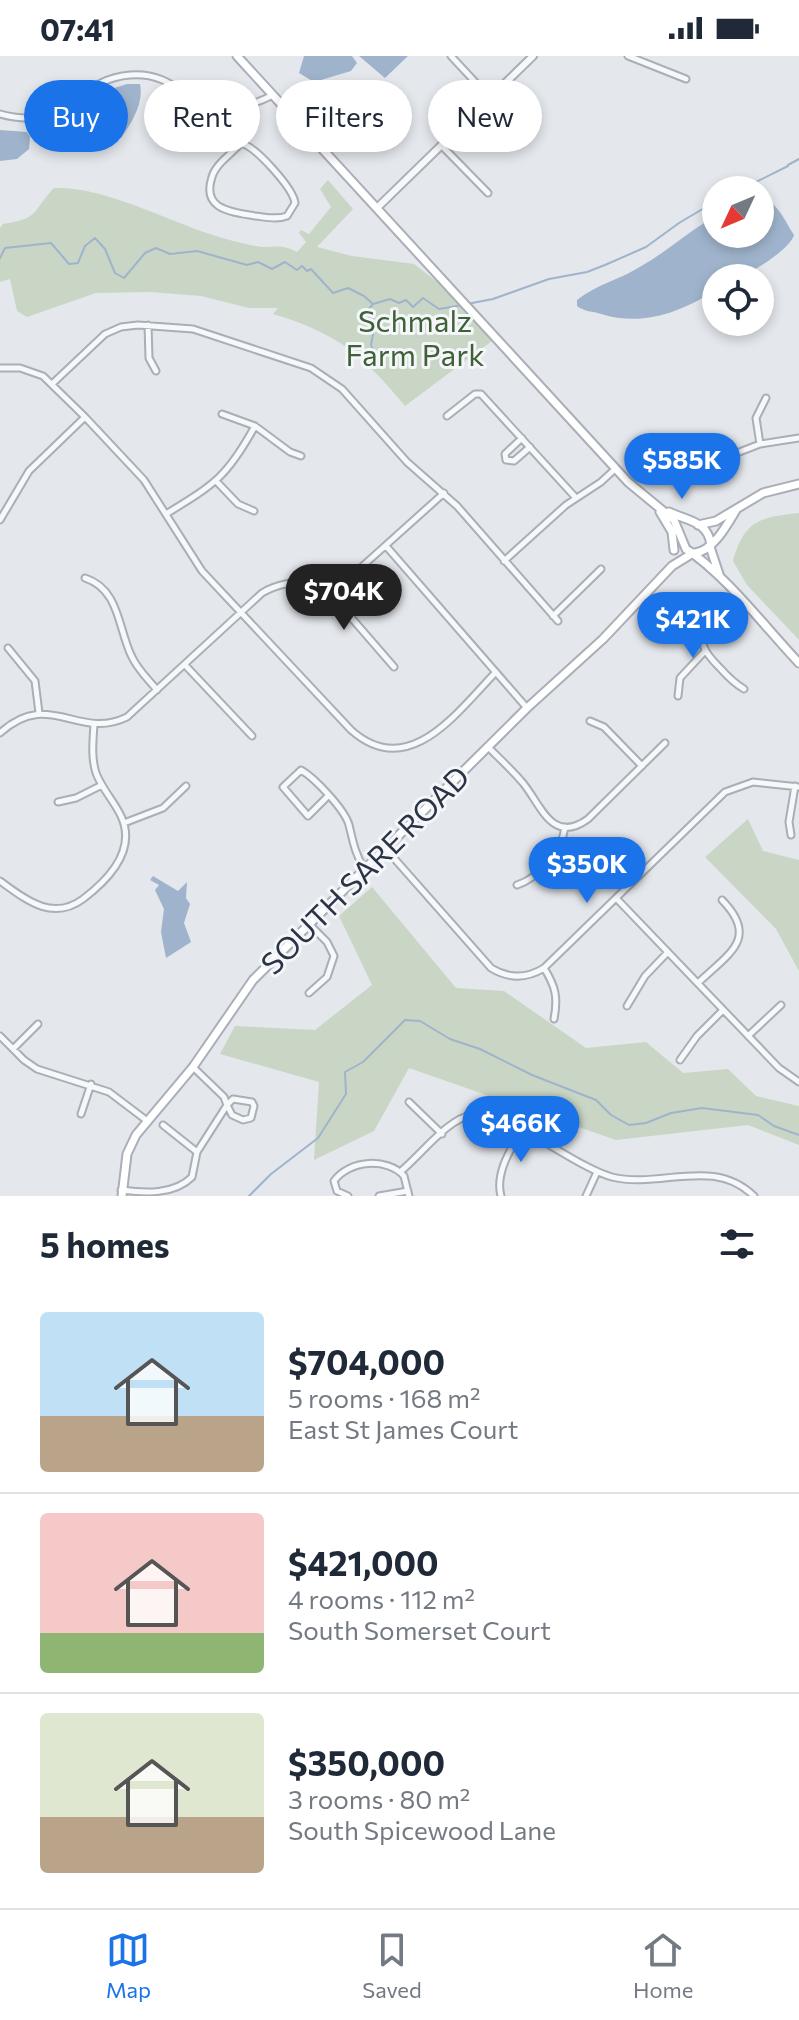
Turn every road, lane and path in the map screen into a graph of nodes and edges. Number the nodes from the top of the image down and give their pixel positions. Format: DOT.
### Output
graph roads {
  1 [pos="237,56"];
  2 [pos="451,56"];
  3 [pos="533,56"];
  4 [pos="628,56"];
  5 [pos="686,79"];
  6 [pos="160,80"];
  7 [pos="473,80"];
  8 [pos="508,80"];
  9 [pos="273,95"];
  10 [pos="260,101"];
  11 [pos="0,114"];
  12 [pos="241,143"];
  13 [pos="434,152"];
  14 [pos="448,152"];
  15 [pos="488,193"];
  16 [pos="378,207"];
  17 [pos="148,325"];
  18 [pos="0,368"];
  19 [pos="156,371"];
  20 [pos="52,384"];
  21 [pos="766,398"];
  22 [pos="222,414"];
  23 [pos="447,416"];
  24 [pos="85,417"];
  25 [pos="255,426"];
  26 [pos="522,438"];
  27 [pos="799,438"];
  28 [pos="760,444"];
  29 [pos="530,447"];
  30 [pos="301,456"];
  31 [pos="724,458"];
  32 [pos="615,469"];
  33 [pos="217,482"];
  34 [pos="799,484"];
  35 [pos="444,493"];
  36 [pos="576,498"];
  37 [pos="647,499"];
  38 [pos="656,505"];
  39 [pos="737,509"];
  40 [pos="254,511"];
  41 [pos="166,514"];
  42 [pos="0,520"];
  43 [pos="697,524"];
  44 [pos="682,537"];
  45 [pos="386,546"];
  46 [pos="710,546"];
  47 [pos="674,550"];
  48 [pos="694,553"];
  49 [pos="504,561"];
  50 [pos="675,564"];
  51 [pos="706,564"];
  52 [pos="601,569"];
  53 [pos="720,576"];
  54 [pos="85,578"];
  55 [pos="331,578"];
  56 [pos="660,578"];
  57 [pos="739,599"];
  58 [pos="746,606"];
  59 [pos="241,613"];
  60 [pos="717,620"];
  61 [pos="8,648"];
  62 [pos="705,651"];
  63 [pos="799,663"];
  64 [pos="185,665"];
  65 [pos="394,667"];
  66 [pos="496,672"];
  67 [pos="744,689"];
  68 [pos="157,690"];
  69 [pos="678,696"];
  70 [pos="527,708"];
  71 [pos="39,713"];
  72 [pos="590,721"];
  73 [pos="94,724"];
  74 [pos="0,733"];
  75 [pos="252,736"];
  76 [pos="665,743"];
  77 [pos="488,747"];
  78 [pos="642,766"];
  79 [pos="102,785"];
  80 [pos="186,786"];
  81 [pos="797,787"];
  82 [pos="328,796"];
  83 [pos="58,802"];
  84 [pos="124,823"];
  85 [pos="565,827"];
  86 [pos="791,835"];
  87 [pos="385,848"];
  88 [pos="364,868"];
  89 [pos="0,881"];
  90 [pos="517,885"];
  91 [pos="616,898"];
  92 [pos="722,900"];
  93 [pos="308,923"];
  94 [pos="668,952"];
  95 [pos="544,968"];
  96 [pos="698,983"];
  97 [pos="309,993"];
  98 [pos="781,1005"];
  99 [pos="627,1006"];
  100 [pos="723,1010"];
  101 [pos="554,1019"];
  102 [pos="38,1024"];
  103 [pos="0,1036"];
  104 [pos="748,1036"];
  105 [pos="13,1049"];
  106 [pos="680,1060"];
  107 [pos="193,1067"];
  108 [pos="799,1082"];
  109 [pos="91,1084"];
  110 [pos="409,1102"];
  111 [pos="227,1105"];
  112 [pos="81,1114"];
  113 [pos="146,1120"];
  114 [pos="163,1125"];
  115 [pos="521,1131"];
  116 [pos="442,1134"];
  117 [pos="197,1152"];
  118 [pos="597,1172"];
  119 [pos="402,1174"];
  120 [pos="122,1193"];
  121 [pos="408,1194"];
  122 [pos="348,1196"];
  123 [pos="379,1196"];
  124 [pos="501,1196"];
  125 [pos="586,1196"];
  126 [pos="754,1196"];
  1 -- 9 [label="main road"];
  2 -- 7 [label="street"];
  3 -- 8 [label="street"];
  4 -- 5 [label="street"];
  6 -- 11 [label="street"];
  9 -- 10 [label="street"];
  9 -- 16 [label="main road"];
  12 -- 12 [label="street"];
  13 -- 16 [label="street"];
  14 -- 15 [label="street"];
  16 -- 32 [label="main road"];
  17 -- 19 [label="street"];
  17 -- 20 [label="street"];
  17 -- 35 [label="street"];
  18 -- 20 [label="street"];
  20 -- 24 [label="street"];
  21 -- 28 [label="street"];
  22 -- 25 [label="street"];
  23 -- 26 [label="street"];
  24 -- 41 [label="street"];
  24 -- 42 [label="street"];
  25 -- 30 [label="street"];
  25 -- 33 [label="street"];
  26 -- 29 [label="street"];
  26 -- 29 [label="street"];
  27 -- 28 [label="street"];
  28 -- 31 [label="street"];
  29 -- 36 [label="street"];
  32 -- 36 [label="street"];
  32 -- 37 [label="main road"];
  33 -- 40 [label="street"];
  33 -- 41 [label="street"];
  34 -- 39 [label="main road"];
  35 -- 45 [label="street"];
  35 -- 49 [label="street"];
  36 -- 49 [label="street"];
  37 -- 38 [label="main road"];
  37 -- 47 [label="main road"];
  38 -- 43 [label="main road"];
  38 -- 44 [label="main road"];
  39 -- 43 [label="main road"];
  39 -- 46 [label="main road"];
  41 -- 59 [label="street"];
  43 -- 44 [label="main road"];
  43 -- 46 [label="main road"];
  44 -- 47 [label="main road, SOUTH SARE ROAD"];
  44 -- 48 [label="main road"];
  45 -- 55 [label="street"];
  45 -- 66 [label="street"];
  46 -- 48 [label="main road"];
  46 -- 53 [label="main road"];
  47 -- 56 [label="main road, SOUTH SARE ROAD"];
  48 -- 50 [label="main road, SOUTH SARE ROAD"];
  48 -- 51 [label="main road"];
  49 -- 52 [label="street"];
  50 -- 51 [label="main road"];
  50 -- 56 [label="main road, SOUTH SARE ROAD"];
  51 -- 53 [label="main road"];
  53 -- 57 [label="main road"];
  54 -- 68 [label="street"];
  55 -- 59 [label="street"];
  55 -- 65 [label="street"];
  56 -- 70 [label="main road, SOUTH SARE ROAD"];
  57 -- 58 [label="main road"];
  57 -- 60 [label="street"];
  58 -- 60 [label="street"];
  58 -- 63 [label="main road"];
  59 -- 64 [label="street"];
  59 -- 66 [label="street"];
  60 -- 62 [label="street"];
  61 -- 71 [label="street"];
  62 -- 67 [label="street"];
  62 -- 69 [label="street"];
  64 -- 68 [label="street"];
  64 -- 75 [label="street"];
  66 -- 70 [label="street"];
  68 -- 73 [label="street"];
  70 -- 77 [label="main road, SOUTH SARE ROAD"];
  71 -- 73 [label="street"];
  71 -- 74 [label="street"];
  72 -- 78 [label="street"];
  73 -- 79 [label="street"];
  76 -- 78 [label="street"];
  77 -- 85 [label="street"];
  77 -- 87 [label="main road, SOUTH SARE ROAD"];
  78 -- 85 [label="street"];
  79 -- 83 [label="street"];
  79 -- 84 [label="street"];
  80 -- 84 [label="street"];
  81 -- 86 [label="street"];
  81 -- 91 [label="street"];
  82 -- 82 [label="street"];
  82 -- 88 [label="street"];
  84 -- 89 [label="street"];
  85 -- 90 [label="street"];
  87 -- 88 [label="main road, SOUTH SARE ROAD"];
  87 -- 95 [label="street"];
  88 -- 93 [label="main road, SOUTH SARE ROAD"];
  91 -- 94 [label="street"];
  91 -- 95 [label="street"];
  92 -- 96 [label="street"];
  93 -- 97 [label="street"];
  93 -- 107 [label="main road, SOUTH SARE ROAD"];
  94 -- 96 [label="street"];
  94 -- 99 [label="street"];
  95 -- 101 [label="street"];
  96 -- 100 [label="street"];
  98 -- 104 [label="street"];
  100 -- 104 [label="street"];
  100 -- 106 [label="street"];
  102 -- 105 [label="street"];
  103 -- 105 [label="street"];
  104 -- 108 [label="street"];
  105 -- 109 [label="street"];
  107 -- 111 [label="street"];
  107 -- 113 [label="main road, SOUTH SARE ROAD"];
  109 -- 112 [label="street"];
  109 -- 113 [label="street"];
  110 -- 116 [label="street"];
  111 -- 111 [label="street"];
  111 -- 117 [label="street"];
  113 -- 120 [label="main road, SOUTH SARE ROAD"];
  114 -- 117 [label="street"];
  115 -- 116 [label="street"];
  115 -- 118 [label="street"];
  115 -- 124 [label="street"];
  116 -- 119 [label="street"];
  117 -- 120 [label="street"];
  118 -- 125 [label="street"];
  118 -- 126 [label="street"];
  119 -- 121 [label="street"];
  119 -- 122 [label="street"];
  121 -- 123 [label="street"];
}
